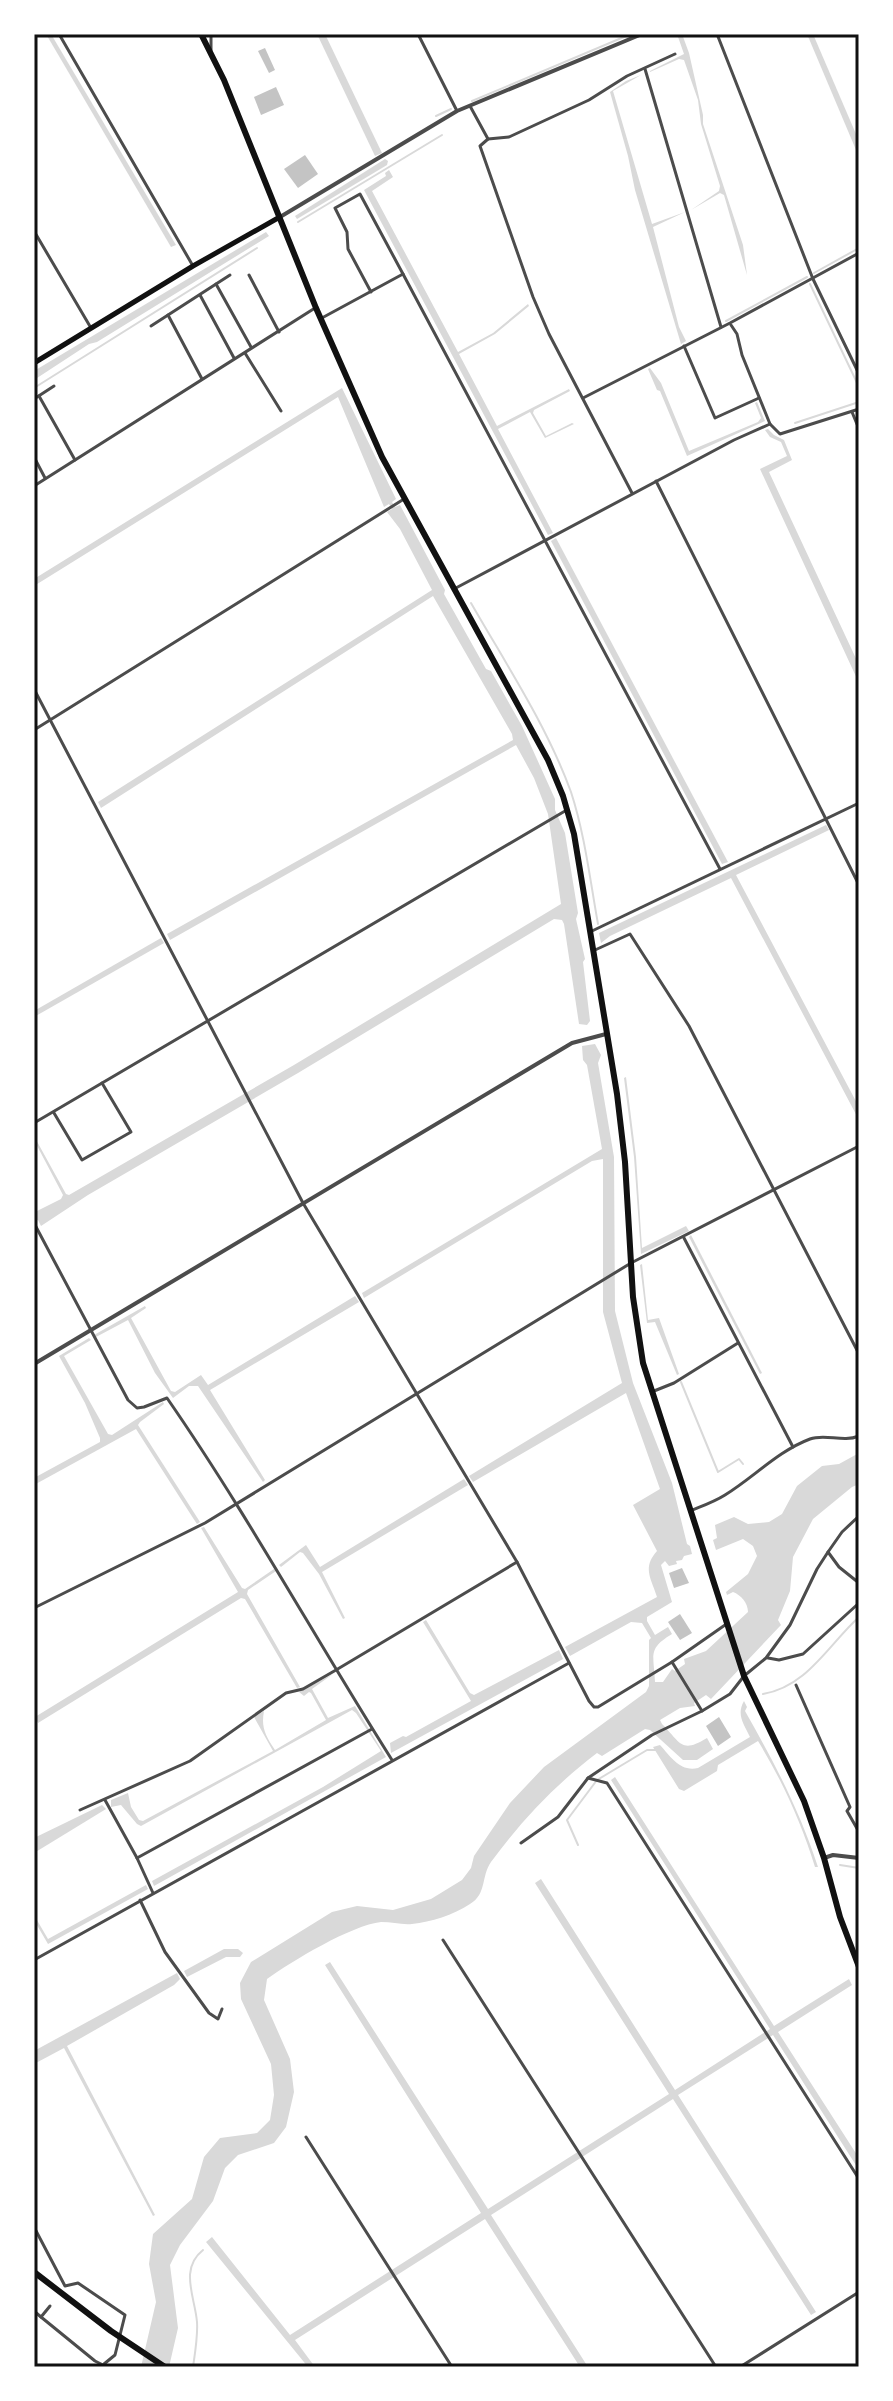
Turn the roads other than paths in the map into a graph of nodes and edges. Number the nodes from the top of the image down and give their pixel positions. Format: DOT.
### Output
graph roads {
  1 [pos="59,34"];
  2 [pos="201,34"];
  3 [pos="211,34"];
  4 [pos="418,34"];
  5 [pos="642,34"];
  6 [pos="717,34"];
  7 [pos="635,35"];
  8 [pos="211,51"];
  9 [pos="675,54"];
  10 [pos="645,69"];
  11 [pos="470,106"];
  12 [pos="457,111"];
  13 [pos="488,139"];
  14 [pos="278,218"];
  15 [pos="34,231"];
  16 [pos="859,253"];
  17 [pos="193,266"];
  18 [pos="403,274"];
  19 [pos="230,275"];
  20 [pos="249,275"];
  21 [pos="813,279"];
  22 [pos="216,284"];
  23 [pos="371,292"];
  24 [pos="200,295"];
  25 [pos="316,308"];
  26 [pos="168,315"];
  27 [pos="320,319"];
  28 [pos="730,323"];
  29 [pos="151,326"];
  30 [pos="721,327"];
  31 [pos="91,328"];
  32 [pos="279,332"];
  33 [pos="684,346"];
  34 [pos="252,348"];
  35 [pos="245,353"];
  36 [pos="235,359"];
  37 [pos="34,363"];
  38 [pos="859,374"];
  39 [pos="203,380"];
  40 [pos="54,386"];
  41 [pos="39,396"];
  42 [pos="759,398"];
  43 [pos="34,399"];
  44 [pos="581,399"];
  45 [pos="859,409"];
  46 [pos="281,411"];
  47 [pos="852,412"];
  48 [pos="770,424"];
  49 [pos="859,429"];
  50 [pos="34,457"];
  51 [pos="75,460"];
  52 [pos="45,478"];
  53 [pos="656,481"];
  54 [pos="34,486"];
  55 [pos="632,493"];
  56 [pos="404,498"];
  57 [pos="545,540"];
  58 [pos="454,589"];
  59 [pos="34,689"];
  60 [pos="50,720"];
  61 [pos="34,730"];
  62 [pos="859,803"];
  63 [pos="564,811"];
  64 [pos="826,819"];
  65 [pos="720,869"];
  66 [pos="859,885"];
  67 [pos="589,933"];
  68 [pos="592,952"];
  69 [pos="207,1021"];
  70 [pos="608,1034"];
  71 [pos="102,1083"];
  72 [pos="54,1111"];
  73 [pos="34,1123"];
  74 [pos="859,1146"];
  75 [pos="774,1190"];
  76 [pos="303,1203"];
  77 [pos="34,1223"];
  78 [pos="683,1236"];
  79 [pos="631,1263"];
  80 [pos="89,1330"];
  81 [pos="739,1343"];
  82 [pos="859,1354"];
  83 [pos="34,1364"];
  84 [pos="651,1392"];
  85 [pos="416,1393"];
  86 [pos="859,1436"];
  87 [pos="793,1447"];
  88 [pos="237,1502"];
  89 [pos="690,1511"];
  90 [pos="859,1516"];
  91 [pos="828,1552"];
  92 [pos="517,1562"];
  93 [pos="859,1583"];
  94 [pos="859,1603"];
  95 [pos="34,1608"];
  96 [pos="726,1624"];
  97 [pos="766,1658"];
  98 [pos="672,1662"];
  99 [pos="569,1663"];
  100 [pos="336,1670"];
  101 [pos="744,1676"];
  102 [pos="796,1685"];
  103 [pos="702,1711"];
  104 [pos="372,1729"];
  105 [pos="392,1760"];
  106 [pos="588,1778"];
  107 [pos="105,1800"];
  108 [pos="80,1810"];
  109 [pos="859,1832"];
  110 [pos="521,1843"];
  111 [pos="137,1858"];
  112 [pos="824,1858"];
  113 [pos="859,1858"];
  114 [pos="153,1893"];
  115 [pos="140,1900"];
  116 [pos="443,1940"];
  117 [pos="34,1960"];
  118 [pos="859,1967"];
  119 [pos="222,2009"];
  120 [pos="306,2137"];
  121 [pos="859,2179"];
  122 [pos="34,2227"];
  123 [pos="34,2272"];
  124 [pos="859,2292"];
  125 [pos="50,2306"];
  126 [pos="34,2311"];
  127 [pos="41,2317"];
  128 [pos="106,2365"];
  129 [pos="165,2367"];
  130 [pos="452,2367"];
  131 [pos="716,2367"];
  132 [pos="740,2367"];
  1 -- 17 [label="street"];
  2 -- 8 [label="highway"];
  3 -- 8 [label="street"];
  4 -- 12 [label="street"];
  5 -- 7 [label="street"];
  6 -- 21 [label="street"];
  7 -- 11 [label="street"];
  8 -- 14 [label="highway"];
  9 -- 10 [label="street"];
  10 -- 13 [label="street"];
  10 -- 30 [label="street"];
  11 -- 12 [label="street"];
  11 -- 13 [label="street"];
  12 -- 14 [label="street"];
  13 -- 44 [label="street"];
  14 -- 17 [label="main road"];
  14 -- 25 [label="highway"];
  15 -- 31 [label="street"];
  16 -- 21 [label="street"];
  17 -- 31 [label="main road"];
  18 -- 23 [label="street"];
  18 -- 23 [label="street"];
  18 -- 57 [label="street"];
  19 -- 22 [label="street"];
  20 -- 32 [label="street"];
  21 -- 28 [label="street"];
  21 -- 38 [label="street"];
  22 -- 24 [label="street"];
  22 -- 34 [label="street"];
  23 -- 27 [label="street"];
  24 -- 26 [label="street"];
  24 -- 36 [label="street"];
  25 -- 27 [label="highway"];
  25 -- 32 [label="street"];
  26 -- 29 [label="street"];
  26 -- 39 [label="street"];
  27 -- 56 [label="highway"];
  28 -- 30 [label="street"];
  28 -- 42 [label="street"];
  30 -- 33 [label="street"];
  31 -- 37 [label="main road"];
  32 -- 34 [label="street"];
  33 -- 42 [label="street"];
  33 -- 44 [label="street"];
  34 -- 35 [label="street"];
  35 -- 36 [label="street"];
  35 -- 46 [label="street"];
  36 -- 39 [label="street"];
  39 -- 51 [label="street"];
  40 -- 41 [label="street"];
  41 -- 43 [label="street"];
  41 -- 51 [label="street"];
  42 -- 48 [label="street"];
  44 -- 55 [label="street"];
  45 -- 47 [label="street"];
  47 -- 48 [label="street"];
  47 -- 49 [label="street"];
  48 -- 53 [label="street"];
  50 -- 52 [label="street"];
  51 -- 52 [label="street"];
  52 -- 54 [label="street"];
  53 -- 55 [label="street"];
  53 -- 64 [label="street"];
  55 -- 57 [label="street"];
  56 -- 58 [label="highway"];
  56 -- 60 [label="street"];
  57 -- 58 [label="street"];
  57 -- 65 [label="street"];
  58 -- 63 [label="highway"];
  59 -- 60 [label="street"];
  60 -- 61 [label="street"];
  60 -- 69 [label="street"];
  62 -- 64 [label="street"];
  63 -- 67 [label="highway"];
  63 -- 69 [label="street"];
  64 -- 65 [label="street"];
  64 -- 66 [label="street"];
  65 -- 67 [label="street"];
  67 -- 68 [label="highway"];
  68 -- 70 [label="highway"];
  68 -- 75 [label="street"];
  69 -- 71 [label="street"];
  69 -- 76 [label="street"];
  70 -- 76 [label="street"];
  70 -- 79 [label="highway"];
  71 -- 72 [label="street"];
  71 -- 72 [label="street"];
  72 -- 73 [label="street"];
  74 -- 75 [label="street"];
  75 -- 78 [label="street"];
  75 -- 82 [label="street"];
  76 -- 80 [label="street"];
  76 -- 85 [label="street"];
  77 -- 80 [label="street"];
  78 -- 79 [label="street"];
  78 -- 81 [label="street"];
  79 -- 84 [label="highway"];
  79 -- 85 [label="street"];
  80 -- 83 [label="street"];
  80 -- 88 [label="street"];
  81 -- 84 [label="street"];
  81 -- 87 [label="street"];
  84 -- 89 [label="highway"];
  85 -- 88 [label="street"];
  85 -- 92 [label="street"];
  86 -- 87 [label="street"];
  87 -- 89 [label="street"];
  88 -- 95 [label="street"];
  88 -- 100 [label="street"];
  89 -- 96 [label="highway"];
  90 -- 91 [label="street"];
  91 -- 93 [label="street"];
  91 -- 97 [label="street"];
  92 -- 99 [label="street"];
  92 -- 100 [label="street"];
  94 -- 97 [label="street"];
  96 -- 98 [label="street"];
  96 -- 101 [label="highway"];
  97 -- 101 [label="street"];
  98 -- 99 [label="street"];
  98 -- 103 [label="street"];
  99 -- 105 [label="street"];
  100 -- 104 [label="street"];
  100 -- 107 [label="street"];
  101 -- 103 [label="street"];
  101 -- 112 [label="highway"];
  102 -- 109 [label="street"];
  103 -- 106 [label="street"];
  104 -- 105 [label="street"];
  104 -- 111 [label="street"];
  105 -- 114 [label="street"];
  106 -- 110 [label="street"];
  106 -- 121 [label="street"];
  107 -- 108 [label="street"];
  107 -- 111 [label="street"];
  111 -- 114 [label="street"];
  112 -- 113 [label="street"];
  112 -- 118 [label="highway"];
  114 -- 115 [label="street"];
  115 -- 117 [label="street"];
  115 -- 119 [label="street"];
  116 -- 131 [label="street"];
  120 -- 130 [label="street"];
  122 -- 128 [label="street"];
  123 -- 129 [label="highway"];
  124 -- 132 [label="street"];
  125 -- 127 [label="street"];
  126 -- 127 [label="street"];
  127 -- 128 [label="street"];
}
